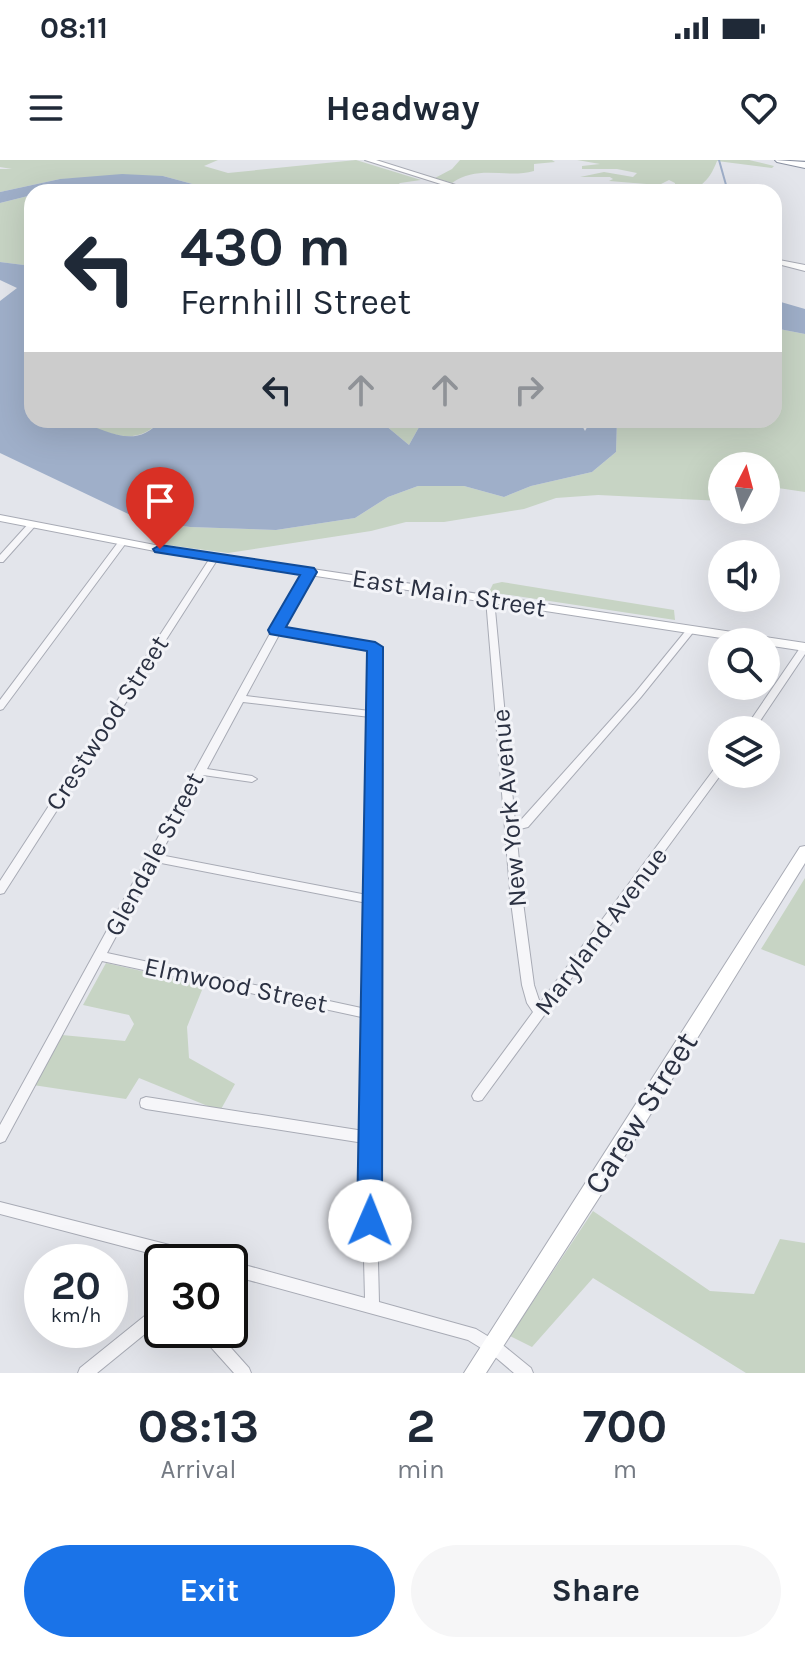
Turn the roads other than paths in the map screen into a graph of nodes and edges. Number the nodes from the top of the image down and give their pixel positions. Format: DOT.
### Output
graph roads {
  1 [pos="369,160"];
  2 [pos="780,160"];
  3 [pos="805,165"];
  4 [pos="448,184"];
  5 [pos="782,263"];
  6 [pos="805,268"];
  7 [pos="0,518"];
  8 [pos="32,525"];
  9 [pos="122,543"];
  10 [pos="215,557"];
  11 [pos="0,560"];
  12 [pos="309,572"];
  13 [pos="490,599"];
  14 [pos="276,630"];
  15 [pos="691,630"];
  16 [pos="805,647"];
  17 [pos="239,698"];
  18 [pos="0,707"];
  19 [pos="376,715"];
  20 [pos="758,716"];
  21 [pos="199,771"];
  22 [pos="252,779"];
  23 [pos="708,785"];
  24 [pos="512,827"];
  25 [pos="805,851"];
  26 [pos="153,858"];
  27 [pos="0,890"];
  28 [pos="373,900"];
  29 [pos="99,956"];
  30 [pos="541,1012"];
  31 [pos="373,1015"];
  32 [pos="478,1096"];
  33 [pos="146,1103"];
  34 [pos="0,1137"];
  35 [pos="371,1138"];
  36 [pos="0,1208"];
  37 [pos="144,1245"];
  38 [pos="248,1273"];
  39 [pos="372,1306"];
  40 [pos="144,1325"];
  41 [pos="491,1347"];
  42 [pos="221,1348"];
  43 [pos="85,1373"];
  44 [pos="244,1373"];
  45 [pos="474,1373"];
  46 [pos="526,1373"];
  1 -- 4 [label="main road"];
  2 -- 3 [label="highway"];
  5 -- 6 [label="main road"];
  7 -- 8 [label="main road, East Main Street"];
  8 -- 9 [label="main road, East Main Street"];
  8 -- 11 [label="street"];
  9 -- 10 [label="main road, East Main Street"];
  9 -- 18 [label="street"];
  10 -- 12 [label="main road, East Main Street"];
  10 -- 27 [label="street, Crestwood Street"];
  12 -- 13 [label="main road, East Main Street"];
  12 -- 14 [label="street, Glendale Street"];
  13 -- 15 [label="main road, East Main Street"];
  13 -- 24 [label="street, New York Avenue"];
  14 -- 17 [label="street, Glendale Street"];
  14 -- 19 [label="street"];
  15 -- 16 [label="main road, East Main Street"];
  15 -- 24 [label="street"];
  16 -- 20 [label="street"];
  17 -- 19 [label="street"];
  17 -- 21 [label="street, Glendale Street"];
  19 -- 28 [label="street"];
  21 -- 22 [label="street"];
  21 -- 26 [label="street, Glendale Street"];
  23 -- 30 [label="street, Maryland Avenue"];
  24 -- 30 [label="street, New York Avenue"];
  25 -- 41 [label="main road, Carew Street"];
  26 -- 28 [label="street"];
  26 -- 29 [label="street, Glendale Street"];
  28 -- 31 [label="street"];
  29 -- 31 [label="street, Elmwood Street"];
  29 -- 34 [label="street, Glendale Street"];
  30 -- 32 [label="street, Maryland Avenue"];
  31 -- 35 [label="street"];
  33 -- 35 [label="street"];
  35 -- 39 [label="street"];
  36 -- 37 [label="street"];
  38 -- 39 [label="street"];
  39 -- 41 [label="street"];
  40 -- 43 [label="street"];
  41 -- 45 [label="main road, Carew Street"];
  41 -- 46 [label="street"];
  42 -- 44 [label="street"];
}
